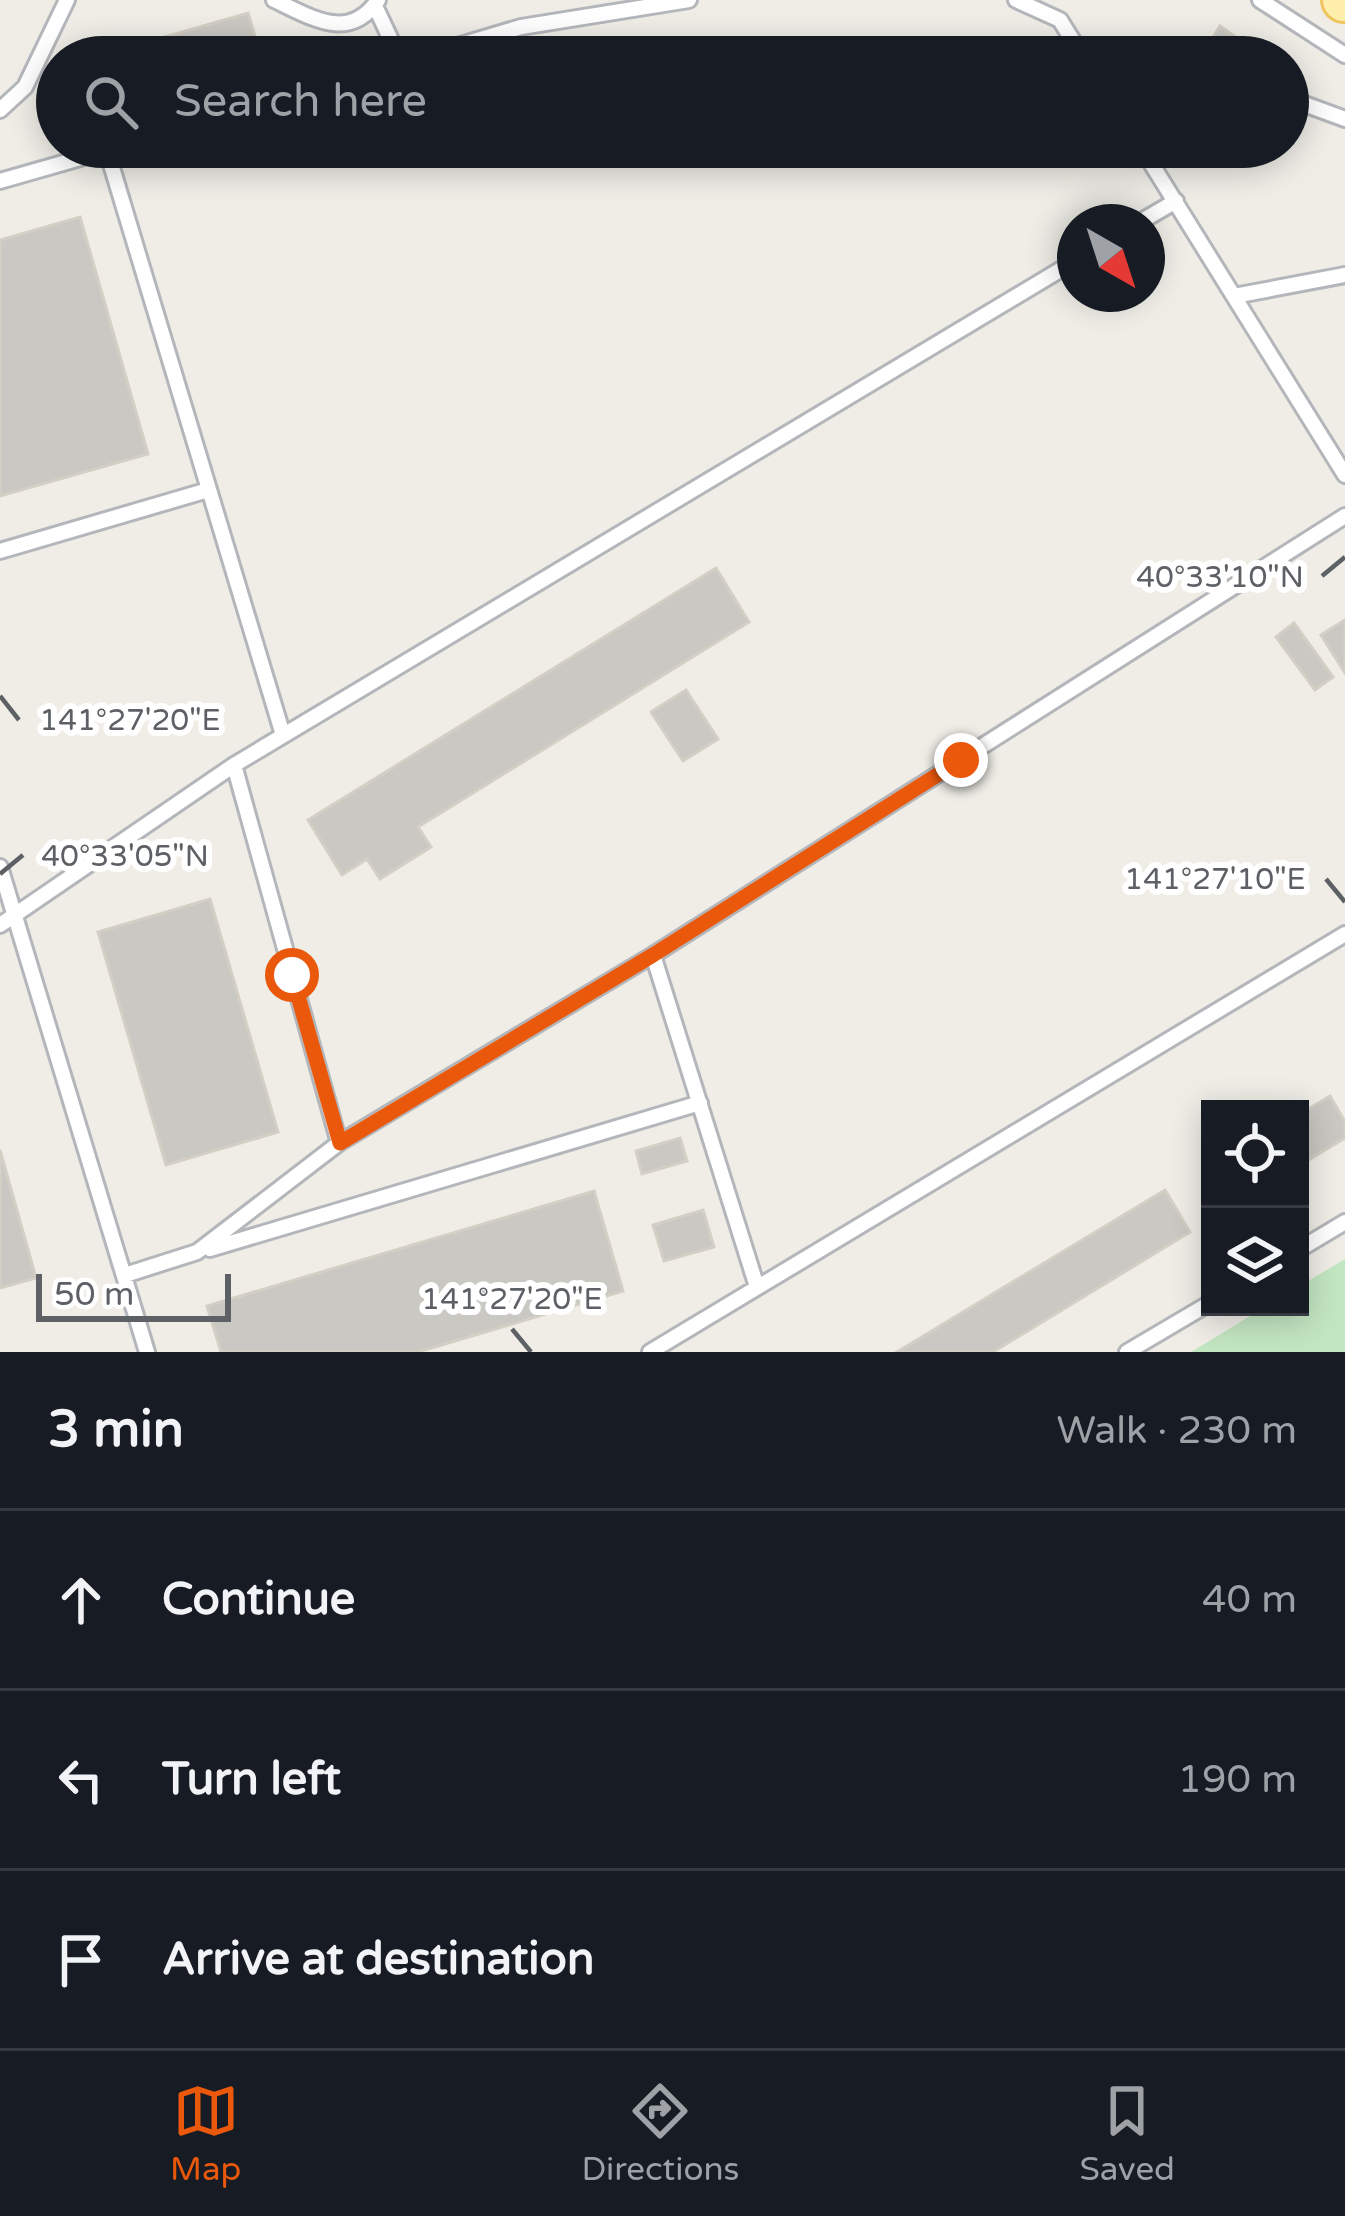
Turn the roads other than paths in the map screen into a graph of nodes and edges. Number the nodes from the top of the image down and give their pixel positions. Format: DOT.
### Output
graph roads {
  1 [pos="67,0"];
  2 [pos="274,0"];
  3 [pos="688,0"];
  4 [pos="1016,0"];
  5 [pos="1260,0"];
  6 [pos="377,3"];
  7 [pos="50,36"];
  8 [pos="390,36"];
  9 [pos="491,36"];
  10 [pos="1070,36"];
  11 [pos="1345,56"];
  12 [pos="36,64"];
  13 [pos="1309,106"];
  14 [pos="0,110"];
  15 [pos="1345,119"];
  16 [pos="48,168"];
  17 [pos="118,168"];
  18 [pos="1155,168"];
  19 [pos="0,182"];
  20 [pos="1176,201"];
  21 [pos="1165,207"];
  22 [pos="1057,272"];
  23 [pos="1345,275"];
  24 [pos="1234,296"];
  25 [pos="1345,475"];
  26 [pos="208,490"];
  27 [pos="1345,516"];
  28 [pos="0,551"];
  29 [pos="283,735"];
  30 [pos="234,765"];
  31 [pos="0,867"];
  32 [pos="15,916"];
  33 [pos="0,925"];
  34 [pos="1345,934"];
  35 [pos="653,955"];
  36 [pos="700,1103"];
  37 [pos="340,1143"];
  38 [pos="1345,1222"];
  39 [pos="1309,1244"];
  40 [pos="197,1252"];
  41 [pos="124,1275"];
  42 [pos="757,1287"];
  43 [pos="1201,1308"];
  44 [pos="147,1352"];
  45 [pos="650,1352"];
  46 [pos="1127,1352"];
  1 -- 7 [label="lane"];
  2 -- 6 [label="lane"];
  3 -- 9 [label="lane"];
  4 -- 10 [label="lane"];
  5 -- 11 [label="lane"];
  6 -- 8 [label="lane"];
  12 -- 14 [label="lane"];
  13 -- 15 [label="lane"];
  16 -- 19 [label="lane"];
  17 -- 26 [label="lane"];
  18 -- 20 [label="lane"];
  20 -- 21 [label="lane"];
  20 -- 24 [label="lane"];
  22 -- 29 [label="lane"];
  23 -- 24 [label="lane"];
  24 -- 25 [label="lane"];
  26 -- 28 [label="lane"];
  26 -- 29 [label="lane"];
  27 -- 35 [label="lane"];
  29 -- 30 [label="lane"];
  30 -- 32 [label="lane"];
  30 -- 37 [label="lane"];
  31 -- 32 [label="lane"];
  32 -- 33 [label="lane"];
  32 -- 41 [label="lane"];
  34 -- 42 [label="lane"];
  35 -- 36 [label="lane"];
  35 -- 37 [label="lane"];
  36 -- 40 [label="lane"];
  36 -- 42 [label="lane"];
  37 -- 40 [label="lane"];
  38 -- 39 [label="lane"];
  40 -- 41 [label="lane"];
  41 -- 44 [label="lane"];
  42 -- 45 [label="lane"];
  43 -- 46 [label="lane"];
}
